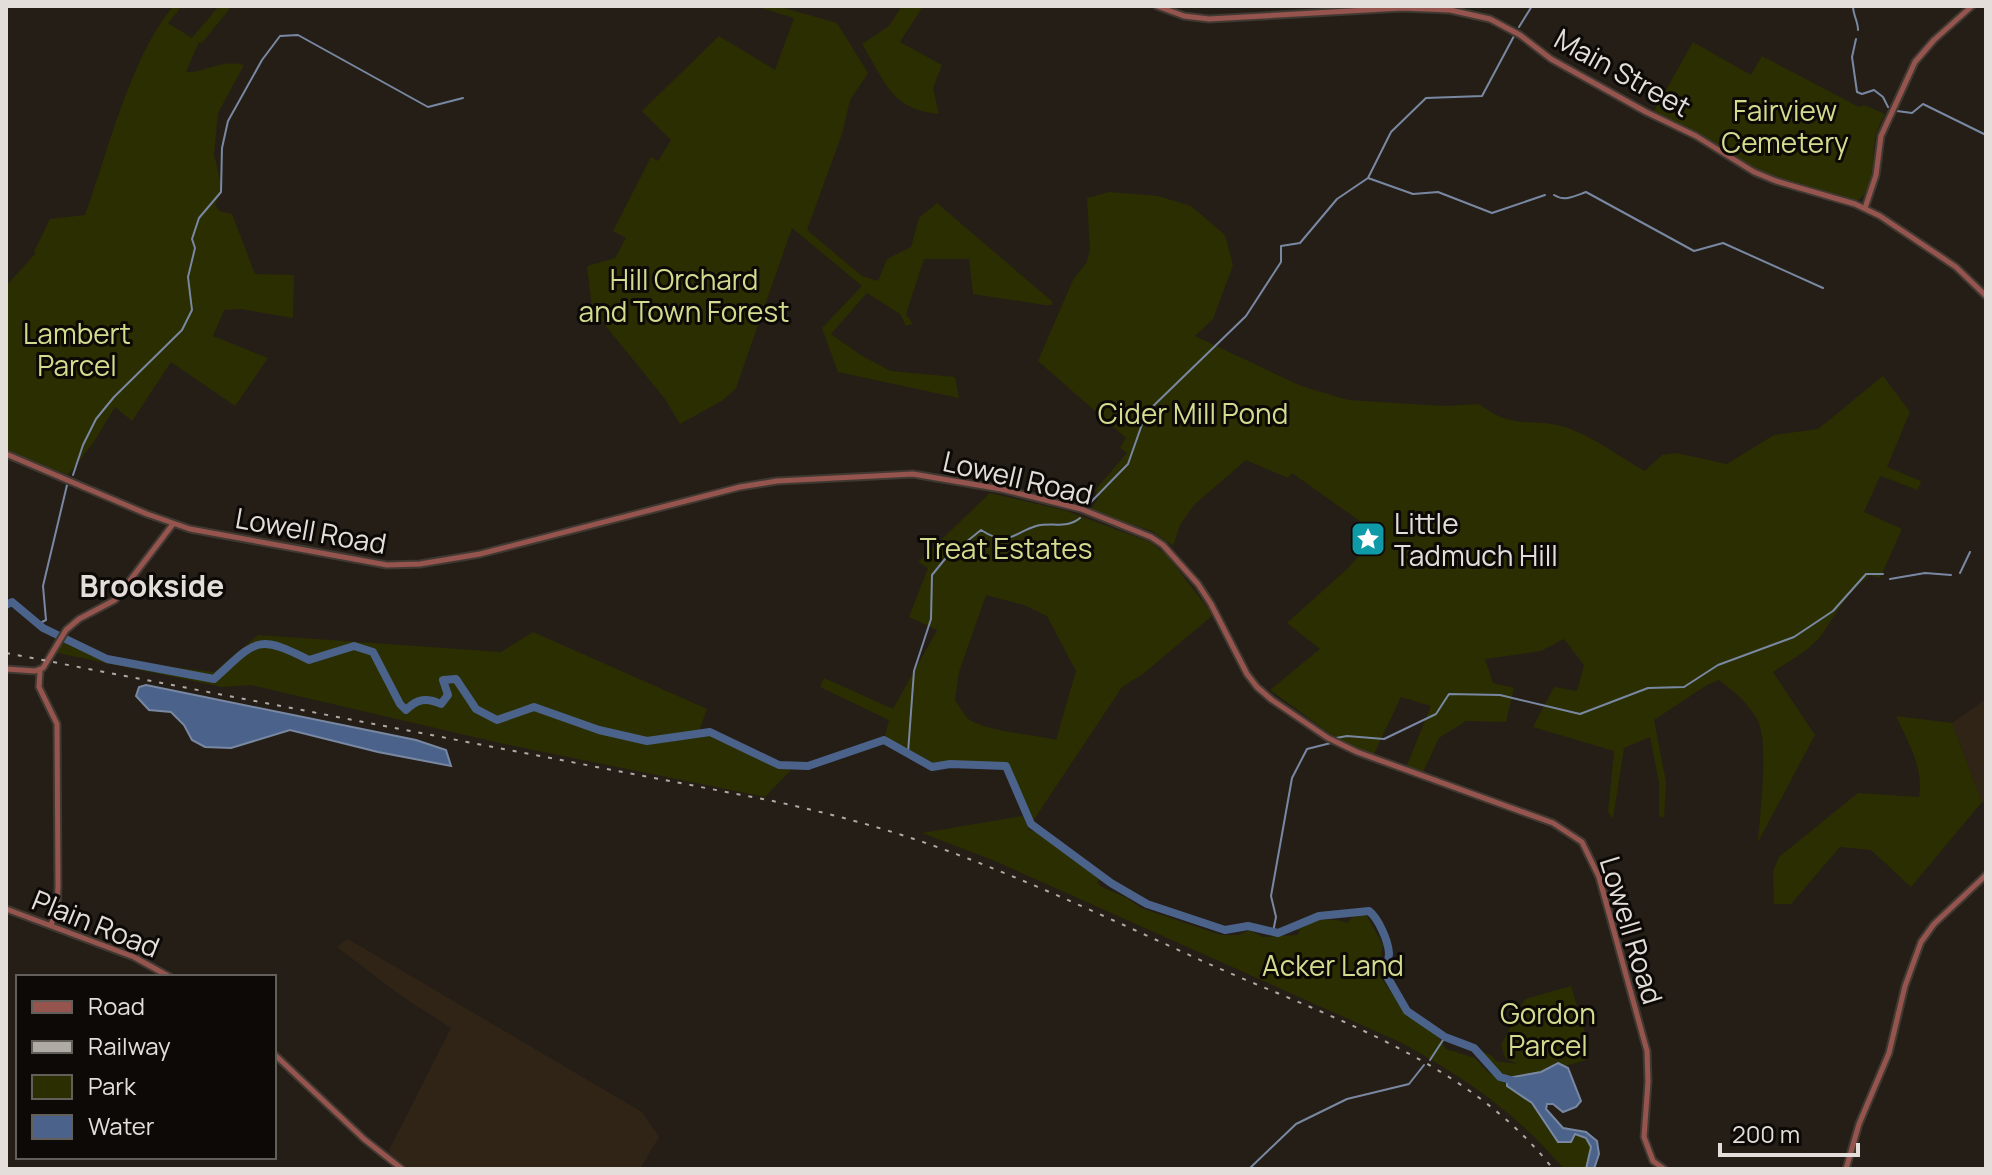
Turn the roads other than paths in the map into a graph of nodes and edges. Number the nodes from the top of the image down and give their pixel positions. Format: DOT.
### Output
graph roads {
  1 [pos="1157,6"];
  2 [pos="1972,6"];
  3 [pos="1865,208"];
  4 [pos="1986,296"];
  5 [pos="6,454"];
  6 [pos="173,524"];
  7 [pos="6,669"];
  8 [pos="40,671"];
  9 [pos="1986,875"];
  10 [pos="6,909"];
  11 [pos="51,925"];
  12 [pos="166,975"];
  13 [pos="276,1056"];
  14 [pos="1653,1161"];
  15 [pos="402,1169"];
  16 [pos="1655,1169"];
  17 [pos="1664,1169"];
  18 [pos="1846,1169"];
  1 -- 3 [label="street, Main Street"];
  2 -- 3 [label="street"];
  3 -- 4 [label="street, Main Street"];
  5 -- 6 [label="street, Lowell Road"];
  6 -- 8 [label="street"];
  6 -- 14 [label="street, Lowell Road"];
  7 -- 8 [label="street"];
  8 -- 11 [label="street"];
  9 -- 18 [label="street"];
  10 -- 11 [label="street, Plain Road"];
  11 -- 12 [label="street, Plain Road"];
  13 -- 15 [label="street"];
  14 -- 16 [label="street, Lowell Road"];
  14 -- 17 [label="street"];
}
